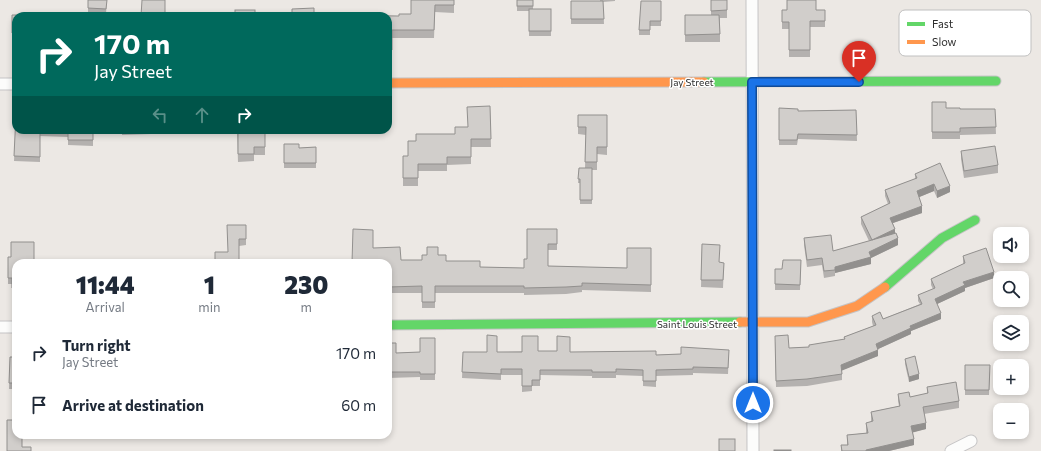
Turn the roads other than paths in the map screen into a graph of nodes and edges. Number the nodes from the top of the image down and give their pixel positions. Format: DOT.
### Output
graph roads {
  1 [pos="752,0"];
  2 [pos="752,82"];
  3 [pos="996,82"];
  4 [pos="392,83"];
  5 [pos="0,84"];
  6 [pos="12,84"];
  7 [pos="975,220"];
  8 [pos="752,324"];
  9 [pos="392,325"];
  10 [pos="0,327"];
  11 [pos="12,327"];
  12 [pos="971,441"];
  13 [pos="753,451"];
  14 [pos="952,451"];
  1 -- 2 [label="street"];
  2 -- 3 [label="street, Jay Street"];
  2 -- 4 [label="street, Jay Street"];
  2 -- 8 [label="street"];
  5 -- 6 [label="street"];
  7 -- 8 [label="street, Saint Louis Street"];
  8 -- 9 [label="street, Saint Louis Street"];
  8 -- 13 [label="street"];
  10 -- 11 [label="street"];
  12 -- 14 [label="street"];
}
